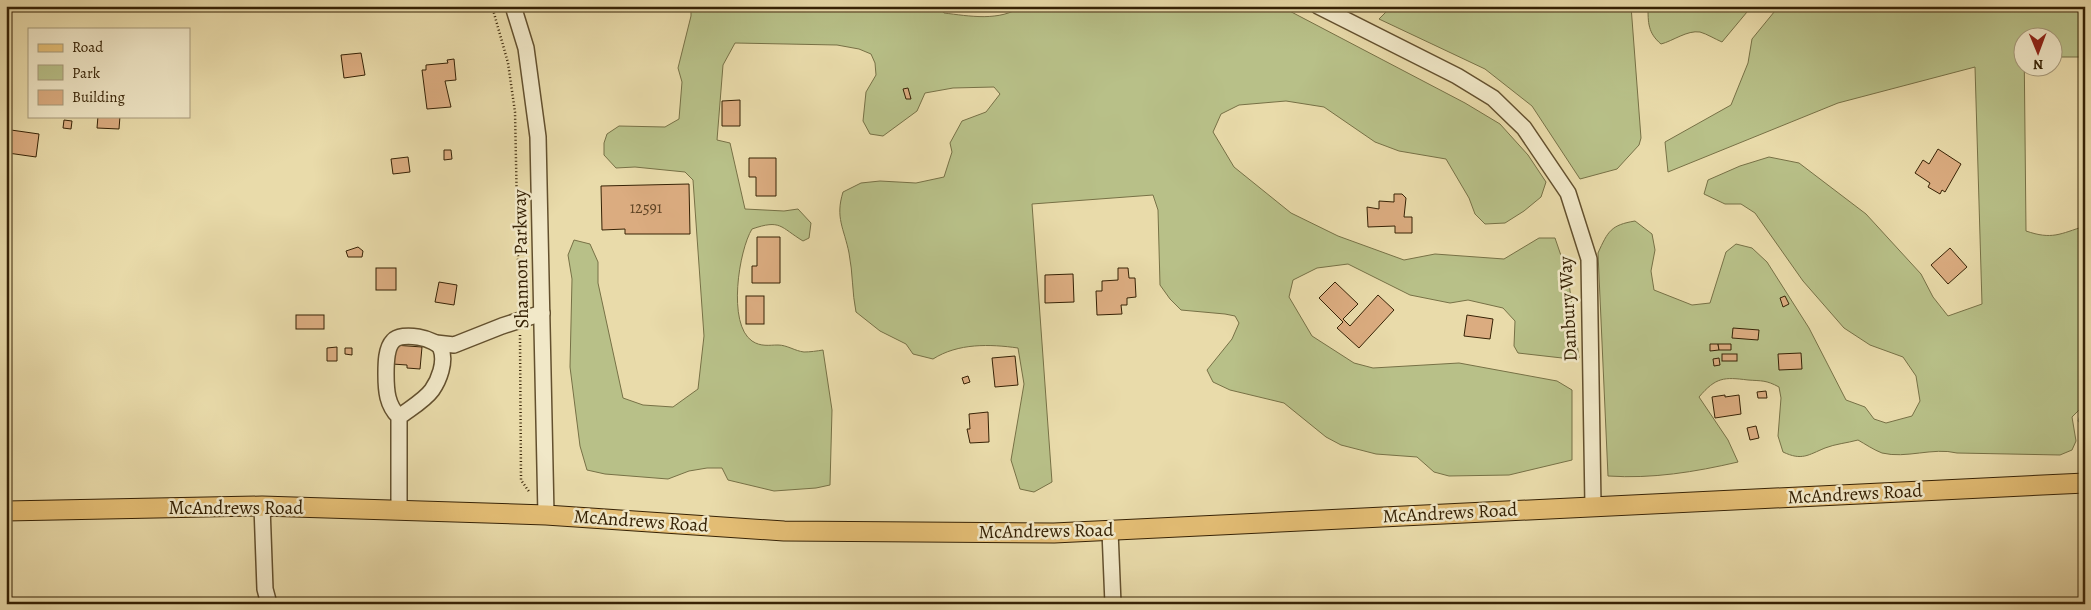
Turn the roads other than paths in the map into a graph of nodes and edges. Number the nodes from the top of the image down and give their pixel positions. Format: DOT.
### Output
graph roads {
  1 [pos="513,6"];
  2 [pos="1318,6"];
  3 [pos="542,313"];
  4 [pos="436,344"];
  5 [pos="399,417"];
  6 [pos="2085,483"];
  7 [pos="262,506"];
  8 [pos="1593,506"];
  9 [pos="399,510"];
  10 [pos="6,511"];
  11 [pos="546,515"];
  12 [pos="1110,530"];
  13 [pos="269,604"];
  14 [pos="1113,604"];
  1 -- 3 [label="street, Shannon Parkway"];
  2 -- 8 [label="street, Danbury Way"];
  3 -- 4 [label="street"];
  3 -- 11 [label="street, Shannon Parkway"];
  4 -- 5 [label="street"];
  4 -- 5 [label="street"];
  5 -- 9 [label="street"];
  6 -- 8 [label="main road, McAndrews Road"];
  7 -- 9 [label="main road, McAndrews Road"];
  7 -- 10 [label="main road, McAndrews Road"];
  7 -- 13 [label="street"];
  8 -- 12 [label="main road, McAndrews Road"];
  9 -- 11 [label="main road, McAndrews Road"];
  11 -- 12 [label="main road, McAndrews Road"];
  12 -- 14 [label="street"];
}
